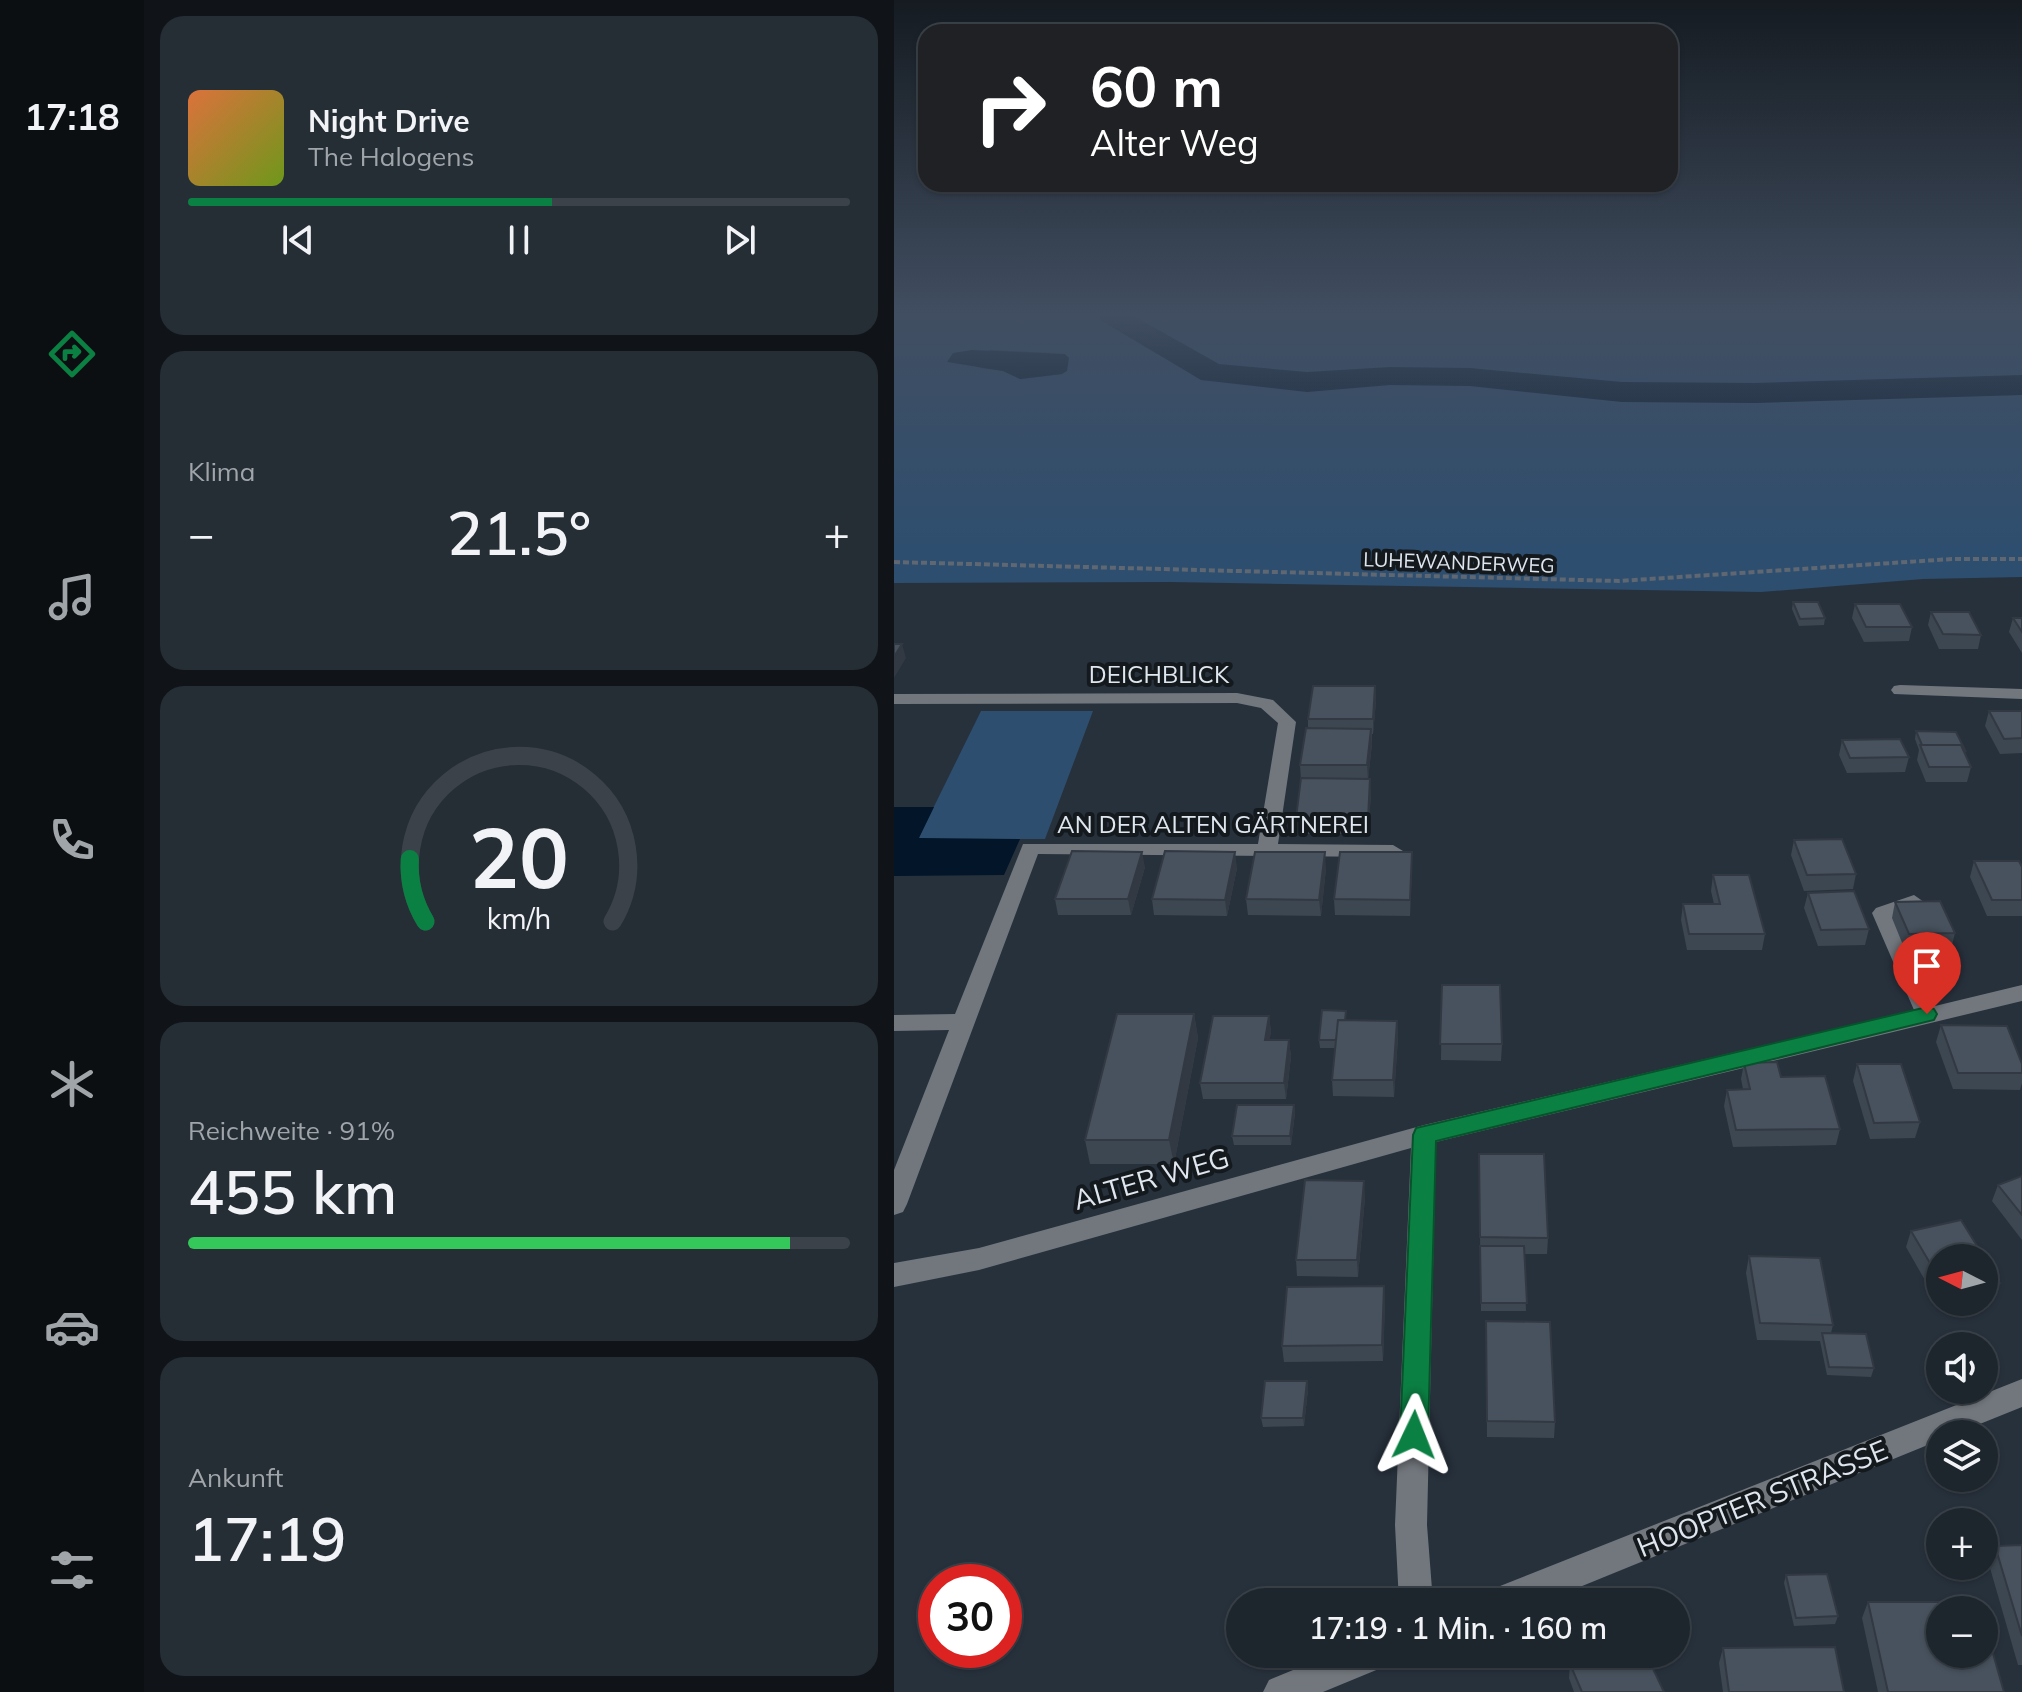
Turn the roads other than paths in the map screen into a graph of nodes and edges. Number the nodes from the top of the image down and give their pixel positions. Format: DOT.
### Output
graph roads {
  1 [pos="1900,690"];
  2 [pos="2022,694"];
  3 [pos="894,699"];
  4 [pos="1267,851"];
  5 [pos="1393,851"];
  6 [pos="1914,902"];
  7 [pos="2022,993"];
  8 [pos="1927,1014"];
  9 [pos="962,1022"];
  10 [pos="894,1023"];
  11 [pos="1424,1135"];
  12 [pos="894,1204"];
  13 [pos="894,1275"];
  14 [pos="2022,1393"];
  15 [pos="1415,1588"];
  16 [pos="1537,1588"];
  17 [pos="1340,1668"];
  18 [pos="1281,1692"];
  1 -- 2 [label="street"];
  3 -- 4 [label="street, DEICHBLICK"];
  4 -- 5 [label="street, AN DER ALTEN GÄRTNEREI"];
  4 -- 9 [label="street, AN DER ALTEN GÄRTNEREI"];
  6 -- 8 [label="street"];
  7 -- 8 [label="street, ALTER WEG"];
  8 -- 11 [label="street, ALTER WEG"];
  9 -- 10 [label="street"];
  9 -- 12 [label="street, AN DER ALTEN GÄRTNEREI"];
  11 -- 13 [label="street, ALTER WEG"];
  11 -- 15 [label="street"];
  14 -- 16 [label="street, HOOPTER STRASSE"];
  17 -- 18 [label="street"];
}
